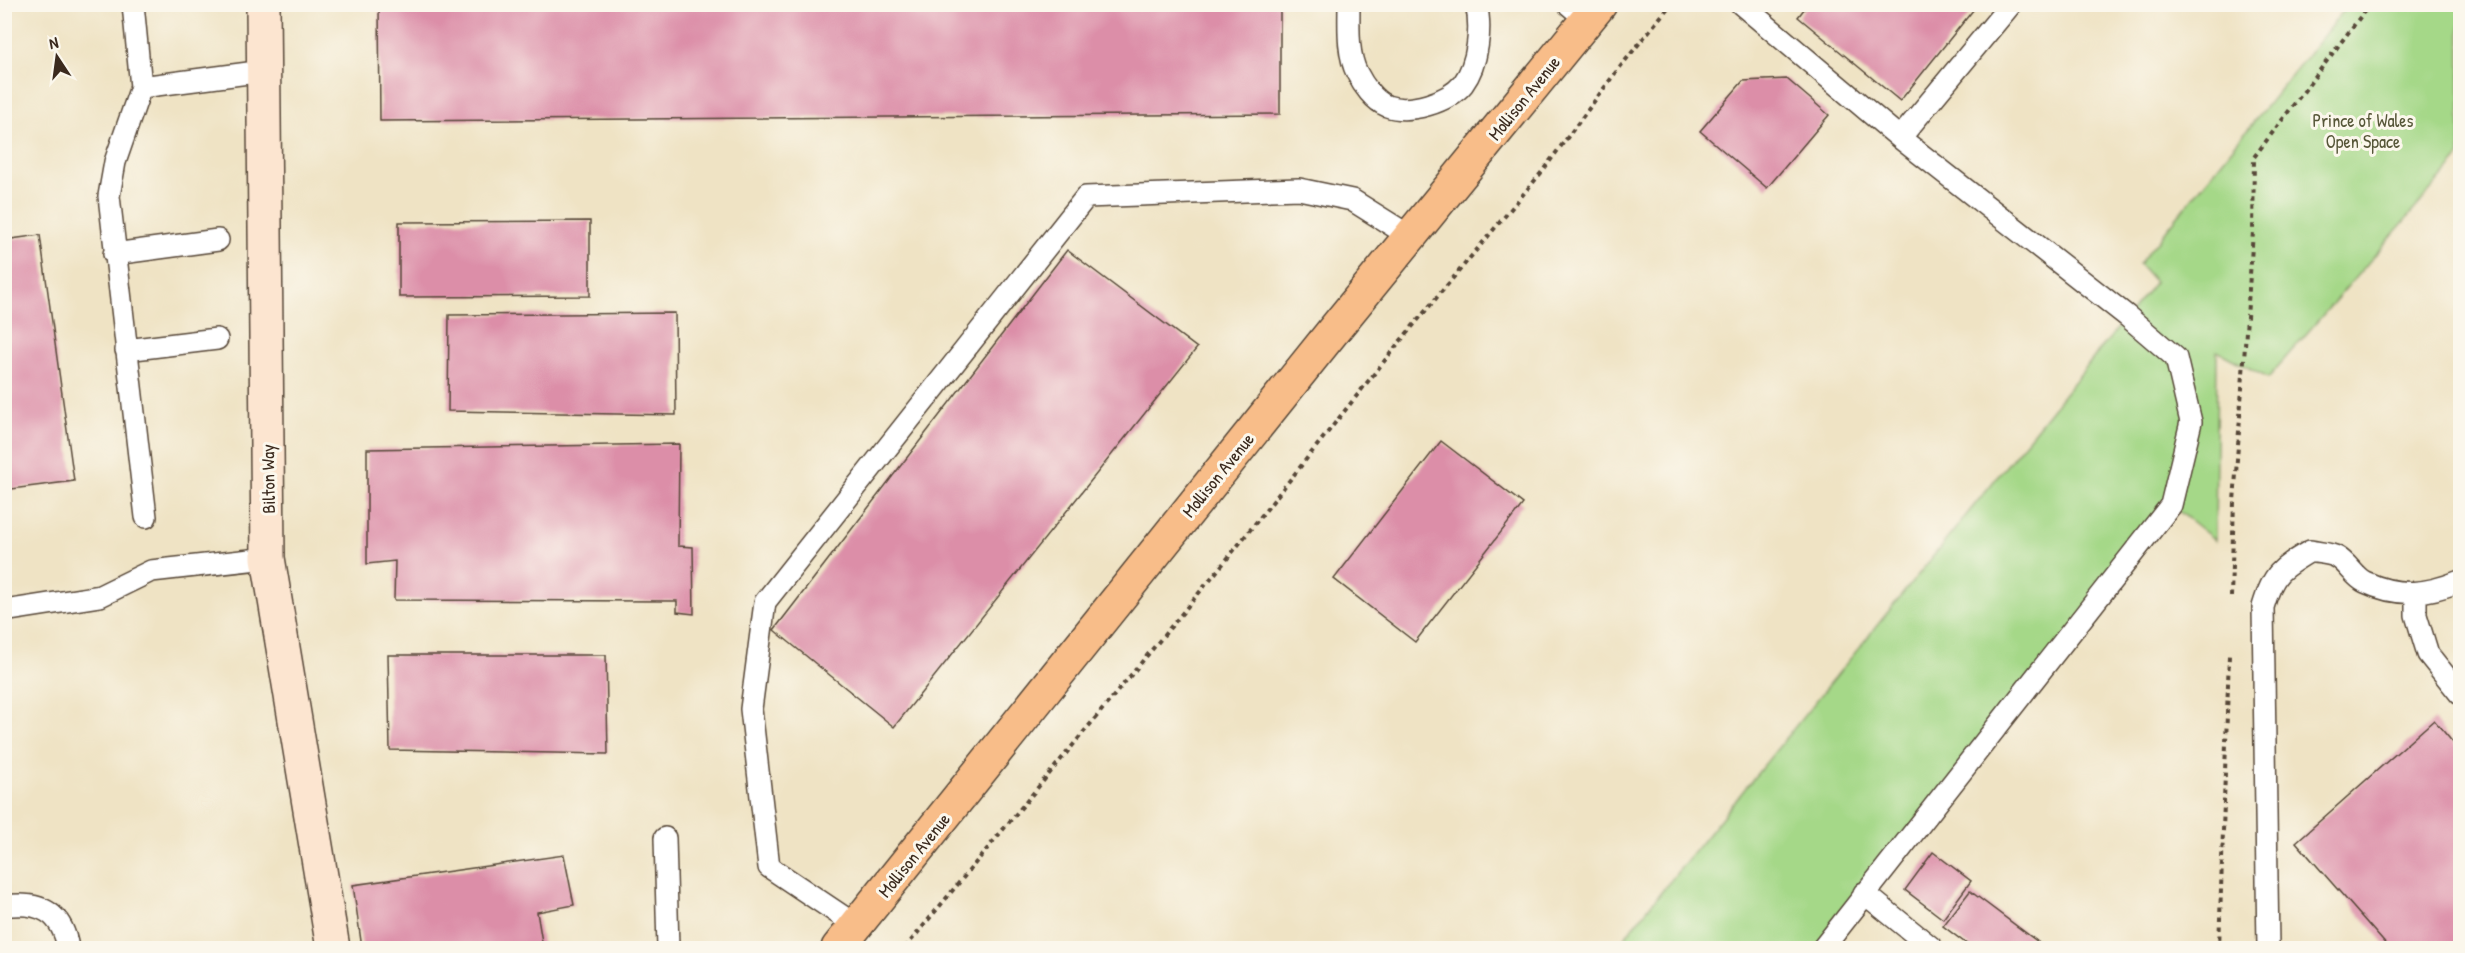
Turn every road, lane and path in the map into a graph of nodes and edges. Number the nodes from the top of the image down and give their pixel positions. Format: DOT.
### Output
graph roads {
  1 [pos="133,4"];
  2 [pos="263,4"];
  3 [pos="1348,4"];
  4 [pos="1476,4"];
  5 [pos="1671,4"];
  6 [pos="1741,4"];
  7 [pos="2011,4"];
  8 [pos="2370,4"];
  9 [pos="1585,10"];
  10 [pos="264,71"];
  11 [pos="141,87"];
  12 [pos="1900,138"];
  13 [pos="1411,237"];
  14 [pos="218,240"];
  15 [pos="114,254"];
  16 [pos="217,339"];
  17 [pos="126,350"];
  18 [pos="146,517"];
  19 [pos="268,558"];
  20 [pos="2460,580"];
  21 [pos="2416,594"];
  22 [pos="2230,608"];
  23 [pos="4,611"];
  24 [pos="2229,643"];
  25 [pos="2460,694"];
  26 [pos="665,838"];
  27 [pos="1864,893"];
  28 [pos="4,906"];
  29 [pos="848,937"];
  30 [pos="68,948"];
  31 [pos="333,948"];
  32 [pos="668,948"];
  33 [pos="904,948"];
  34 [pos="1822,948"];
  35 [pos="1932,948"];
  36 [pos="2219,948"];
  37 [pos="2268,948"];
  1 -- 11 [label="lane"];
  2 -- 10 [label="street, Bilton Way"];
  3 -- 4 [label="lane"];
  5 -- 33 [label="path"];
  6 -- 12 [label="lane"];
  7 -- 12 [label="lane"];
  8 -- 22 [label="path"];
  9 -- 13 [label="main road, Mollison Avenue"];
  10 -- 11 [label="lane"];
  10 -- 19 [label="street, Bilton Way"];
  11 -- 15 [label="lane"];
  12 -- 27 [label="lane"];
  13 -- 29 [label="main road, Mollison Avenue"];
  13 -- 29 [label="lane"];
  14 -- 15 [label="lane"];
  15 -- 17 [label="lane"];
  16 -- 17 [label="lane"];
  17 -- 18 [label="lane"];
  19 -- 23 [label="lane"];
  19 -- 31 [label="street, Bilton Way"];
  20 -- 21 [label="lane"];
  21 -- 25 [label="lane"];
  21 -- 37 [label="lane"];
  24 -- 36 [label="path"];
  26 -- 32 [label="lane"];
  27 -- 34 [label="lane"];
  27 -- 35 [label="lane"];
  28 -- 30 [label="lane"];
}
